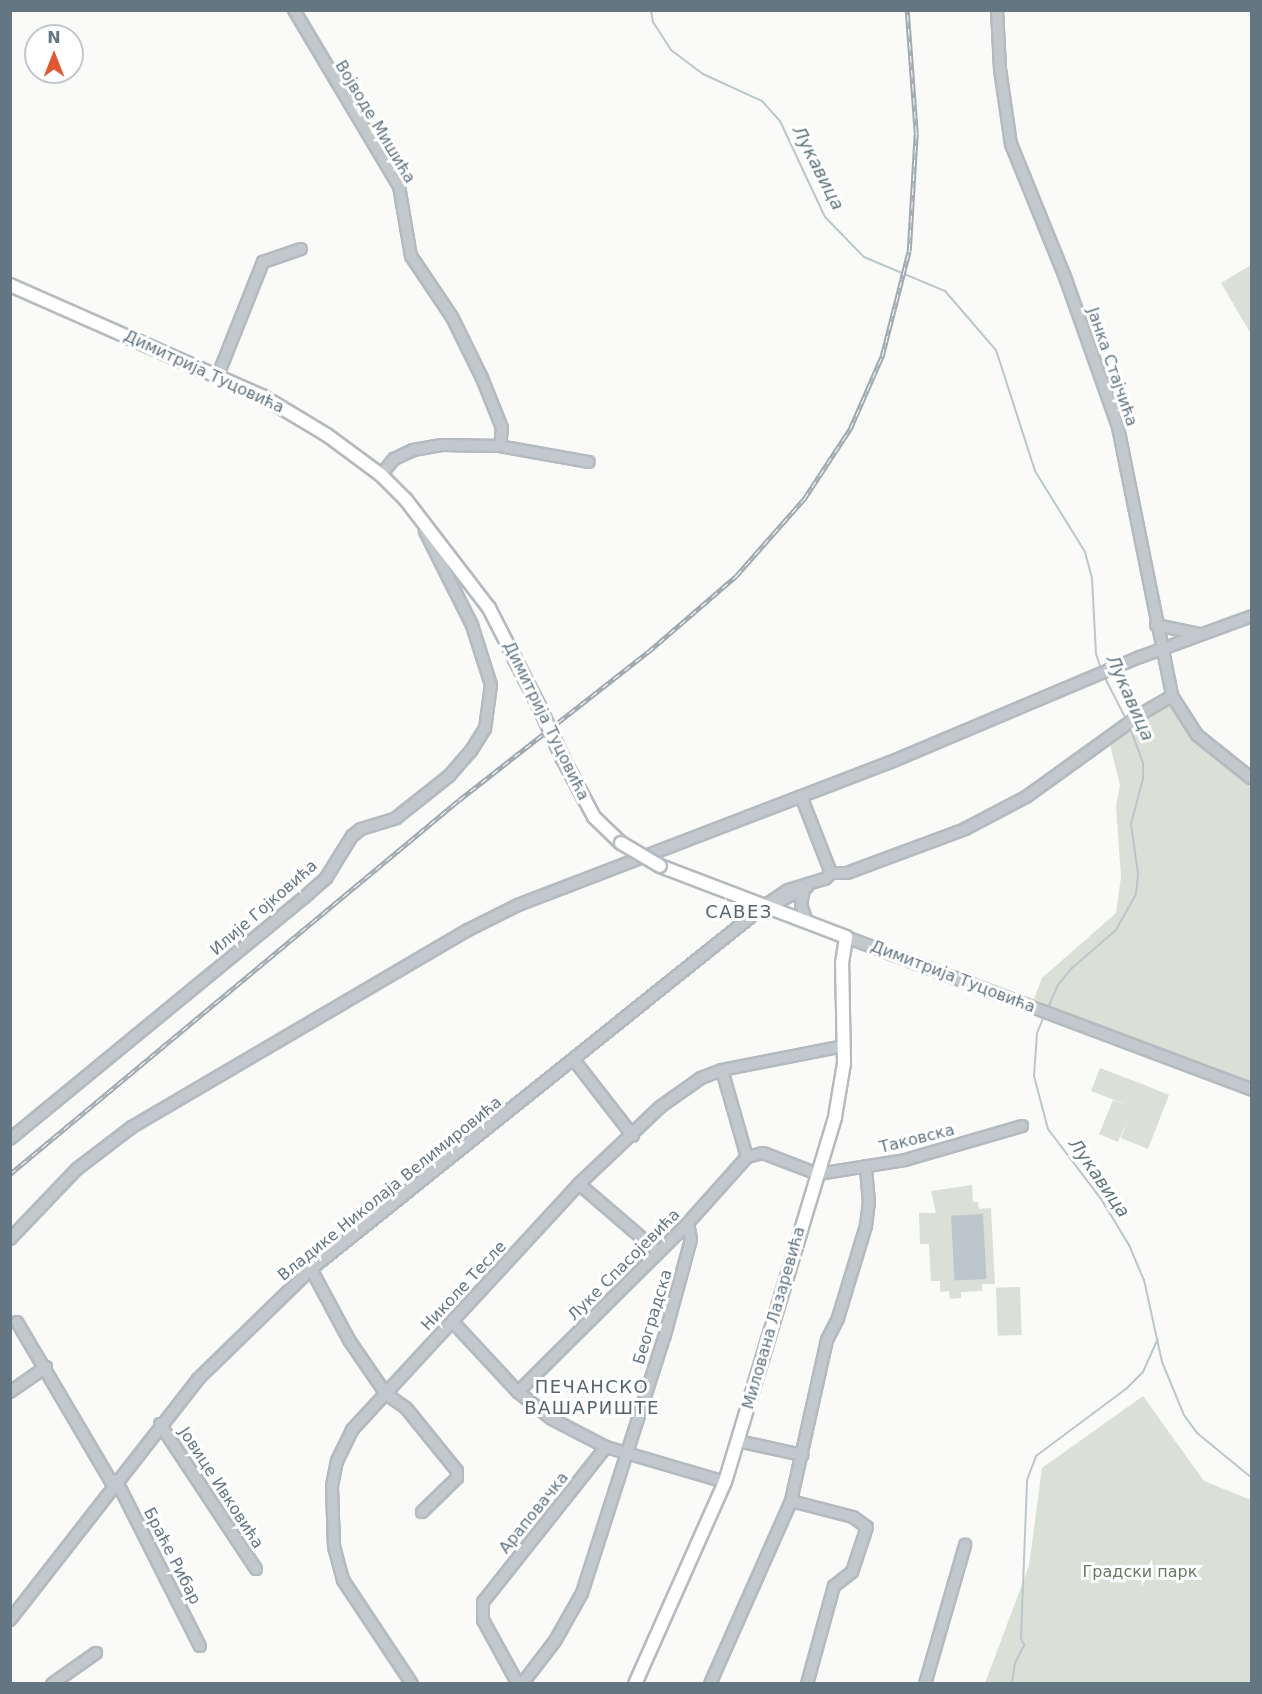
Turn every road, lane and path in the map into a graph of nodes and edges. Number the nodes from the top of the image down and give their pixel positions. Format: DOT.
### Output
graph roads {
  1 [pos="294,10"];
  2 [pos="997,10"];
  3 [pos="301,249"];
  4 [pos="10,285"];
  5 [pos="218,375"];
  6 [pos="500,446"];
  7 [pos="589,462"];
  8 [pos="381,475"];
  9 [pos="418,514"];
  10 [pos="1251,616"];
  11 [pos="1156,625"];
  12 [pos="1204,634"];
  13 [pos="1160,650"];
  14 [pos="1172,696"];
  15 [pos="1251,779"];
  16 [pos="801,796"];
  17 [pos="831,873"];
  18 [pos="807,887"];
  19 [pos="763,907"];
  20 [pos="807,923"];
  21 [pos="846,937"];
  22 [pos="844,1046"];
  23 [pos="574,1059"];
  24 [pos="722,1070"];
  25 [pos="1251,1090"];
  26 [pos="1022,1126"];
  27 [pos="633,1136"];
  28 [pos="10,1139"];
  29 [pos="747,1157"];
  30 [pos="866,1166"];
  31 [pos="818,1174"];
  32 [pos="579,1184"];
  33 [pos="688,1223"];
  34 [pos="678,1233"];
  35 [pos="10,1239"];
  36 [pos="691,1239"];
  37 [pos="658,1252"];
  38 [pos="311,1269"];
  39 [pos="452,1321"];
  40 [pos="17,1322"];
  41 [pos="46,1367"];
  42 [pos="10,1392"];
  43 [pos="518,1392"];
  44 [pos="386,1394"];
  45 [pos="160,1424"];
  46 [pos="738,1441"];
  47 [pos="606,1447"];
  48 [pos="625,1453"];
  49 [pos="802,1455"];
  50 [pos="725,1482"];
  51 [pos="114,1483"];
  52 [pos="791,1502"];
  53 [pos="422,1512"];
  54 [pos="965,1545"];
  55 [pos="256,1569"];
  56 [pos="10,1620"];
  57 [pos="200,1646"];
  58 [pos="96,1653"];
  59 [pos="52,1683"];
  60 [pos="412,1683"];
  61 [pos="520,1683"];
  62 [pos="635,1683"];
  63 [pos="710,1683"];
  64 [pos="807,1683"];
  65 [pos="926,1683"];
  1 -- 6 [label="street, Војводе Мишића"];
  2 -- 11 [label="street, Јанка Стајчића"];
  3 -- 5 [label="street"];
  4 -- 5 [label="main road, Димитрија Туцовића"];
  5 -- 8 [label="main road, Димитрија Туцовића"];
  6 -- 7 [label="street"];
  6 -- 8 [label="street"];
  8 -- 9 [label="main road, Димитрија Туцовића"];
  9 -- 19 [label="main road, Димитрија Туцовића, bridge"];
  9 -- 28 [label="street, Илије Гојковића"];
  10 -- 12 [label="street"];
  11 -- 12 [label="street"];
  11 -- 13 [label="street, Јанка Стајчића"];
  12 -- 13 [label="street"];
  13 -- 14 [label="street, Јанка Стајчића"];
  13 -- 16 [label="street"];
  14 -- 15 [label="street, Јанка Стајчића"];
  14 -- 17 [label="street, Владике Николаја Велимировића"];
  16 -- 17 [label="street"];
  16 -- 35 [label="street"];
  17 -- 18 [label="street, Владике Николаја Велимировића"];
  18 -- 19 [label="street, Владике Николаја Велимировића"];
  18 -- 20 [label="street"];
  19 -- 20 [label="main road, Димитрија Туцовића"];
  19 -- 23 [label="street, Владике Николаја Велимировића"];
  20 -- 21 [label="main road, Димитрија Туцовића"];
  21 -- 22 [label="main road, Милована Лазаревића"];
  21 -- 25 [label="street, Димитрија Туцовића"];
  22 -- 24 [label="street, Николе Тесле"];
  22 -- 31 [label="main road, Милована Лазаревића"];
  23 -- 27 [label="street"];
  23 -- 38 [label="street, Владике Николаја Велимировића"];
  24 -- 27 [label="street, Николе Тесле"];
  24 -- 29 [label="street"];
  26 -- 30 [label="street, Таковска"];
  27 -- 32 [label="street, Николе Тесле"];
  29 -- 31 [label="street"];
  29 -- 33 [label="street, Луке Спасојевића"];
  30 -- 31 [label="street, Таковска"];
  30 -- 49 [label="street"];
  31 -- 46 [label="main road, Милована Лазаревића"];
  32 -- 37 [label="street"];
  32 -- 39 [label="street, Николе Тесле"];
  33 -- 34 [label="street, Луке Спасојевића"];
  33 -- 36 [label="street, Београдска"];
  34 -- 36 [label="street"];
  34 -- 37 [label="street, Луке Спасојевића"];
  36 -- 48 [label="street, Београдска"];
  37 -- 43 [label="street, Луке Спасојевића"];
  38 -- 44 [label="street"];
  38 -- 45 [label="street, Владике Николаја Велимировића"];
  39 -- 43 [label="street"];
  39 -- 44 [label="street, Николе Тесле"];
  40 -- 41 [label="street, Браће Рибар"];
  41 -- 42 [label="street"];
  41 -- 51 [label="street, Браће Рибар"];
  43 -- 47 [label="street"];
  44 -- 53 [label="street"];
  44 -- 60 [label="street, Николе Тесле"];
  45 -- 51 [label="street, Владике Николаја Велимировића"];
  45 -- 55 [label="street, Јовице Ивковића"];
  46 -- 49 [label="street"];
  46 -- 50 [label="main road, Милована Лазаревића"];
  47 -- 48 [label="street"];
  47 -- 61 [label="street, Араповачка"];
  48 -- 50 [label="street"];
  48 -- 61 [label="street, Београдска"];
  49 -- 52 [label="street"];
  50 -- 62 [label="main road, Милована Лазаревића"];
  51 -- 56 [label="street, Владике Николаја Велимировића"];
  51 -- 57 [label="street, Браће Рибар"];
  52 -- 63 [label="street"];
  52 -- 64 [label="street"];
  54 -- 65 [label="street"];
  58 -- 59 [label="street"];
}
